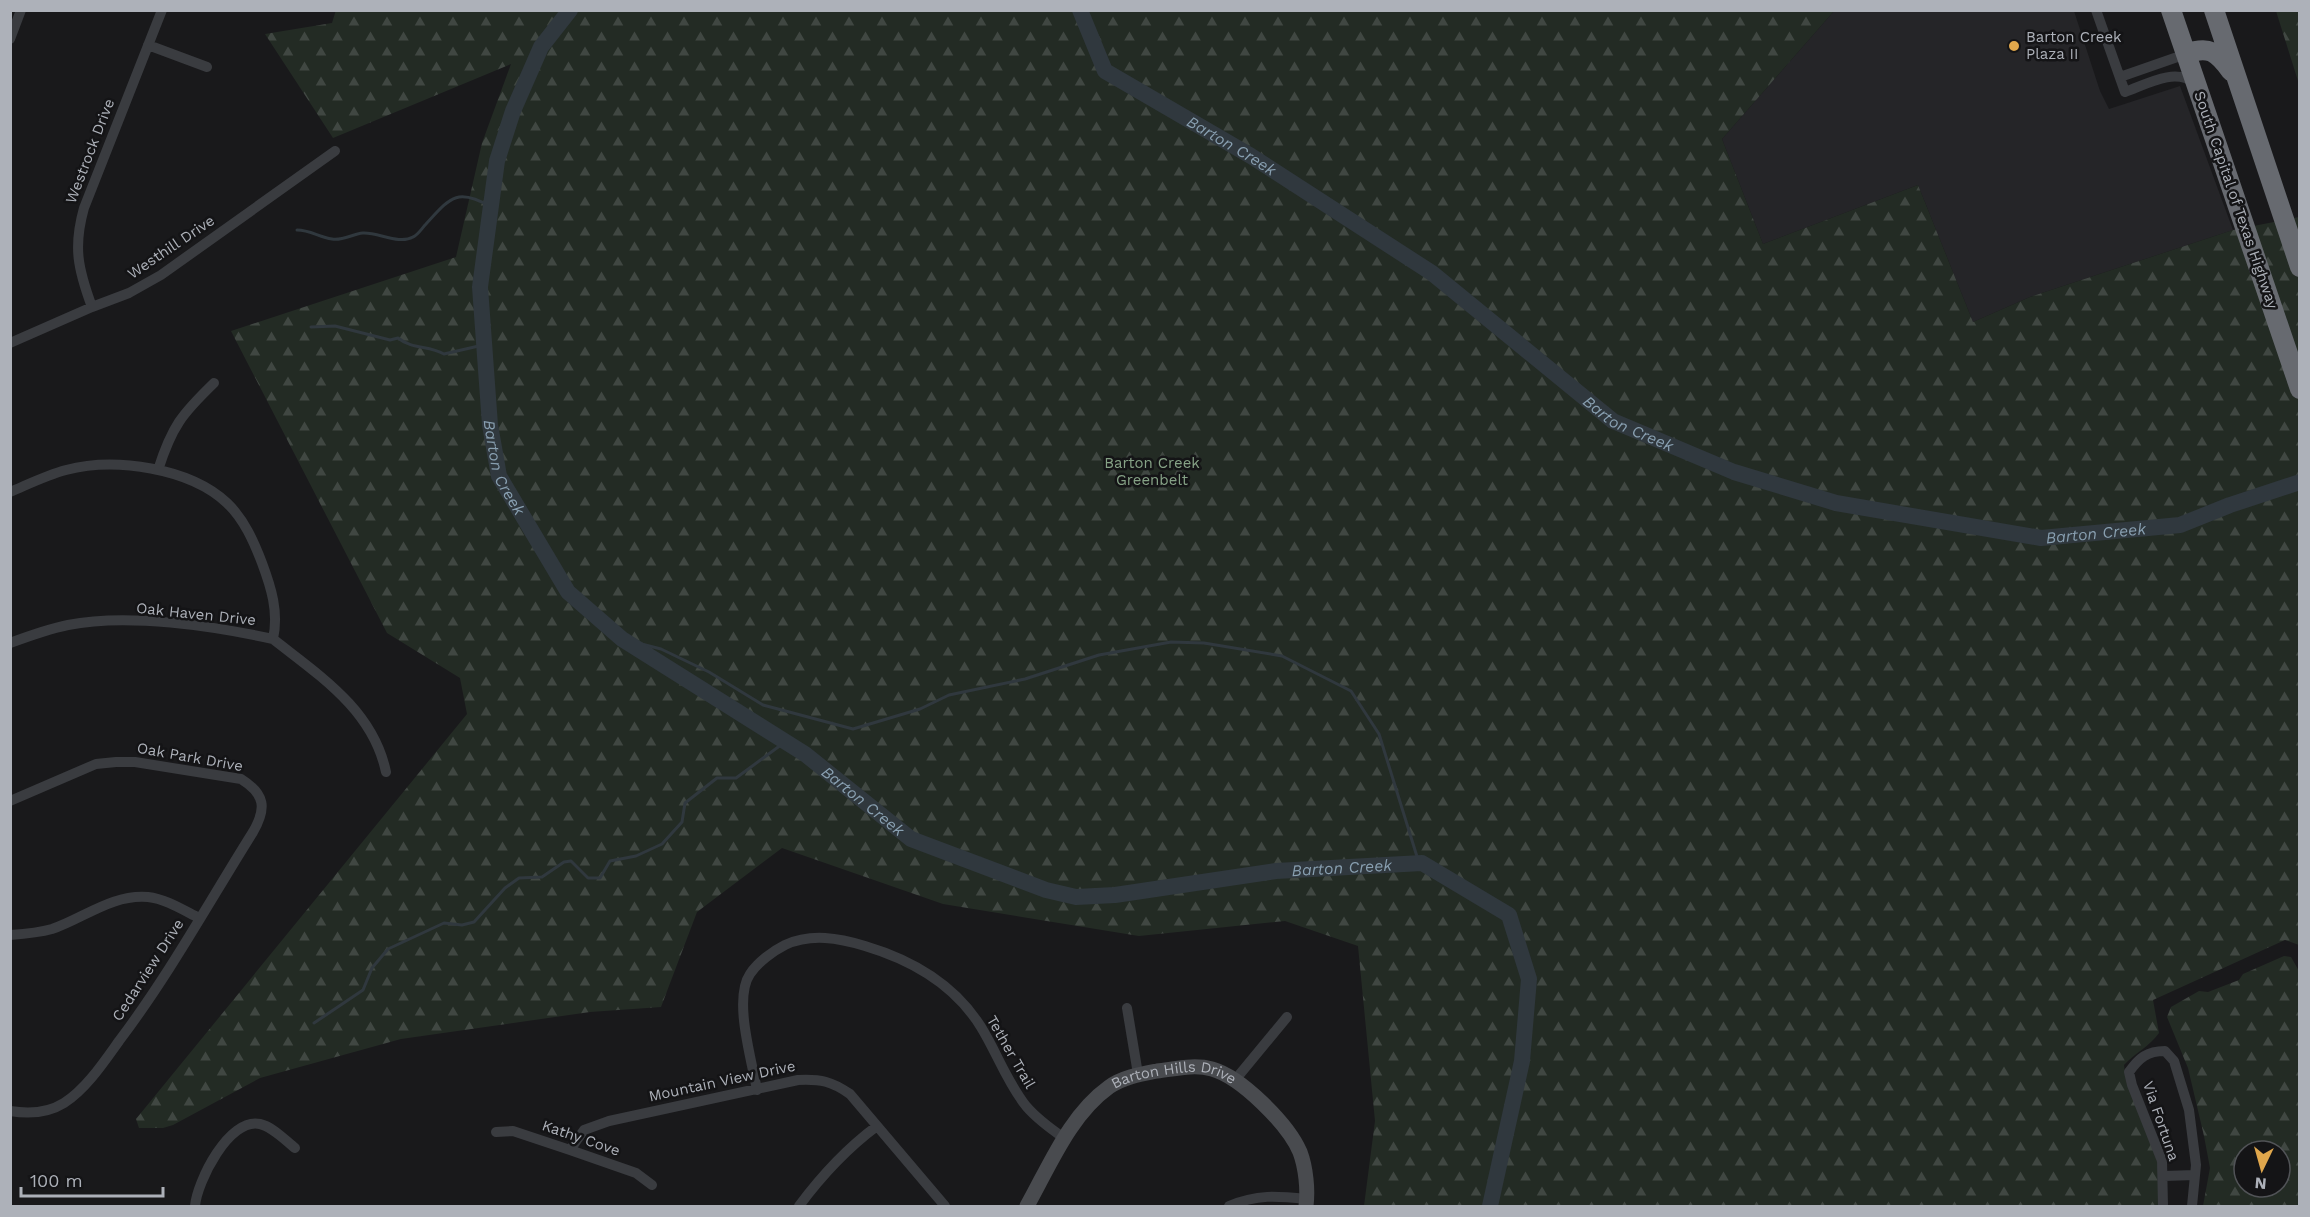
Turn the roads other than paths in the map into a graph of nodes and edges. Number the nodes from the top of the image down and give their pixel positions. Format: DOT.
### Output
graph roads {
  1 [pos="21,10"];
  2 [pos="162,10"];
  3 [pos="2096,10"];
  4 [pos="2171,10"];
  5 [pos="2214,10"];
  6 [pos="10,39"];
  7 [pos="148,45"];
  8 [pos="2186,54"];
  9 [pos="207,67"];
  10 [pos="2120,77"];
  11 [pos="2237,79"];
  12 [pos="2197,85"];
  13 [pos="335,152"];
  14 [pos="2300,267"];
  15 [pos="92,307"];
  16 [pos="10,343"];
  17 [pos="214,383"];
  18 [pos="2300,389"];
  19 [pos="158,470"];
  20 [pos="10,492"];
  21 [pos="273,639"];
  22 [pos="10,643"];
  23 [pos="386,772"];
  24 [pos="259,794"];
  25 [pos="10,801"];
  26 [pos="199,918"];
  27 [pos="10,934"];
  28 [pos="1127,1008"];
  29 [pos="1287,1017"];
  30 [pos="1138,1074"];
  31 [pos="1234,1080"];
  32 [pos="757,1090"];
  33 [pos="10,1111"];
  34 [pos="877,1126"];
  35 [pos="496,1132"];
  36 [pos="1064,1138"];
  37 [pos="295,1148"];
  38 [pos="570,1150"];
  39 [pos="2195,1175"];
  40 [pos="2164,1176"];
  41 [pos="652,1185"];
  42 [pos="1307,1203"];
  43 [pos="195,1206"];
  44 [pos="799,1206"];
  45 [pos="945,1206"];
  46 [pos="1027,1206"];
  47 [pos="1229,1206"];
  48 [pos="2163,1206"];
  49 [pos="2192,1206"];
  1 -- 6 [label="street"];
  2 -- 7 [label="street, Westrock Drive"];
  3 -- 10 [label="street"];
  4 -- 8 [label="highway, South Capital of Texas Highway"];
  5 -- 11 [label="highway"];
  7 -- 9 [label="street"];
  7 -- 15 [label="street, Westrock Drive"];
  8 -- 10 [label="street"];
  8 -- 11 [label="highway"];
  8 -- 12 [label="highway, South Capital of Texas Highway"];
  10 -- 12 [label="street"];
  11 -- 14 [label="highway"];
  12 -- 18 [label="highway, South Capital of Texas Highway"];
  13 -- 15 [label="street, Westhill Drive"];
  15 -- 16 [label="street, Westhill Drive"];
  17 -- 19 [label="street"];
  19 -- 20 [label="street"];
  19 -- 21 [label="street"];
  21 -- 22 [label="street, Oak Haven Drive"];
  21 -- 23 [label="street"];
  24 -- 25 [label="street, Oak Park Drive"];
  24 -- 26 [label="street, Cedarview Drive"];
  26 -- 27 [label="street"];
  26 -- 33 [label="street, Cedarview Drive"];
  28 -- 30 [label="street"];
  29 -- 31 [label="street"];
  30 -- 31 [label="street, Barton Hills Drive"];
  30 -- 36 [label="street, Barton Hills Drive"];
  31 -- 42 [label="street, Barton Hills Drive"];
  32 -- 34 [label="street, Mountain View Drive"];
  32 -- 36 [label="street, Tether Trail"];
  32 -- 38 [label="street, Mountain View Drive"];
  34 -- 44 [label="street"];
  34 -- 45 [label="street, Mountain View Drive"];
  35 -- 38 [label="street, Kathy Cove"];
  36 -- 46 [label="street, Barton Hills Drive"];
  37 -- 43 [label="street"];
  38 -- 41 [label="street, Kathy Cove"];
  39 -- 40 [label="street"];
  39 -- 40 [label="street, Via Fortuna"];
  39 -- 49 [label="street, Via Fortuna"];
  40 -- 48 [label="street, Via Fortuna"];
  42 -- 47 [label="street"];
}
